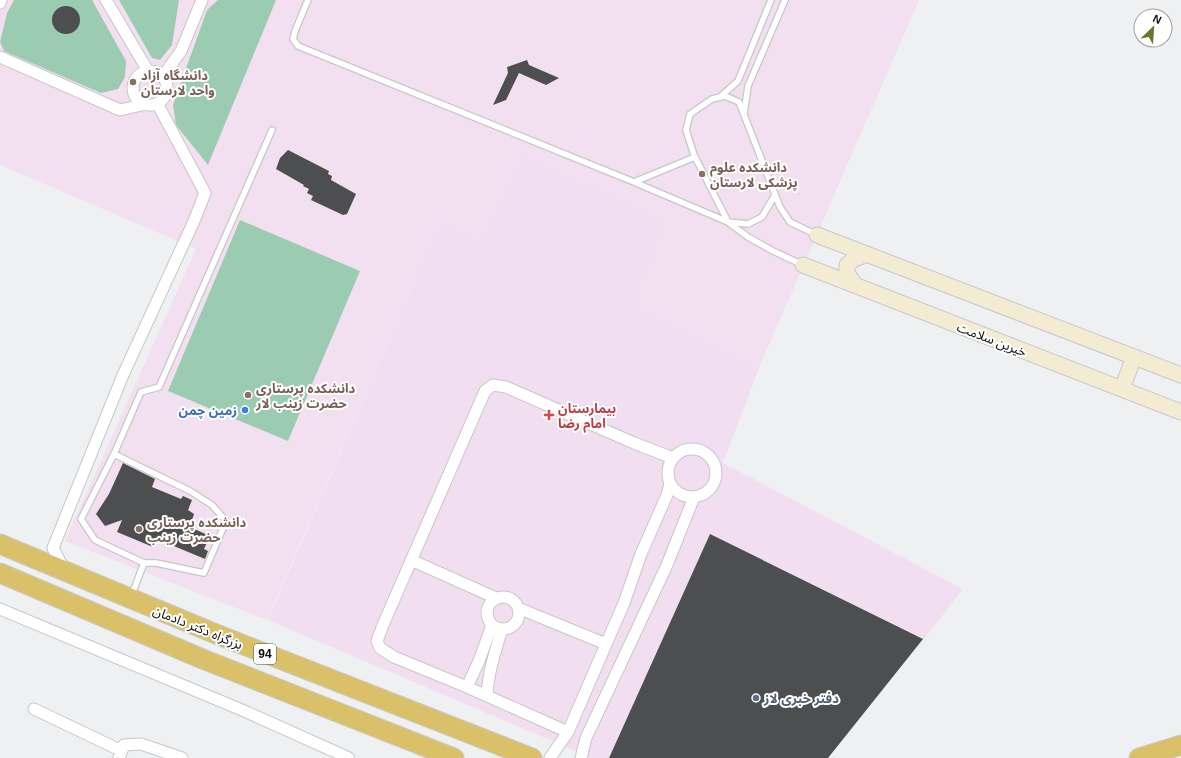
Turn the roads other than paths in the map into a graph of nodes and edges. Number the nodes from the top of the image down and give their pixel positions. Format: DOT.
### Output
graph roads {
  1 [pos="1,0"];
  2 [pos="106,0"];
  3 [pos="202,0"];
  4 [pos="308,0"];
  5 [pos="770,0"];
  6 [pos="785,0"];
  7 [pos="0,3"];
  8 [pos="0,57"];
  9 [pos="148,71"];
  10 [pos="163,76"];
  11 [pos="720,97"];
  12 [pos="157,103"];
  13 [pos="146,104"];
  14 [pos="744,114"];
  15 [pos="272,130"];
  16 [pos="695,157"];
  17 [pos="634,182"];
  18 [pos="775,194"];
  19 [pos="728,222"];
  20 [pos="817,235"];
  21 [pos="867,254"];
  22 [pos="803,265"];
  23 [pos="855,285"];
  24 [pos="1134,357"];
  25 [pos="1181,375"];
  26 [pos="1122,389"];
  27 [pos="1181,412"];
  28 [pos="114,454"];
  29 [pos="673,458"];
  30 [pos="669,480"];
  31 [pos="694,497"];
  32 [pos="0,544"];
  33 [pos="411,560"];
  34 [pos="144,563"];
  35 [pos="64,571"];
  36 [pos="0,573"];
  37 [pos="496,598"];
  38 [pos="130,599"];
  39 [pos="518,608"];
  40 [pos="0,609"];
  41 [pos="497,627"];
  42 [pos="216,634"];
  43 [pos="606,644"];
  44 [pos="205,660"];
  45 [pos="467,687"];
  46 [pos="487,696"];
  47 [pos="34,709"];
  48 [pos="568,732"];
  49 [pos="1181,746"];
  50 [pos="120,754"];
  51 [pos="182,758"];
  52 [pos="348,758"];
  53 [pos="454,758"];
  54 [pos="532,758"];
  55 [pos="550,758"];
  56 [pos="582,758"];
  57 [pos="1139,758"];
  1 -- 7 [label="street"];
  2 -- 9 [label="street"];
  3 -- 10 [label="street"];
  4 -- 17 [label="lane"];
  5 -- 11 [label="lane"];
  6 -- 14 [label="lane"];
  8 -- 13 [label="street"];
  9 -- 10 [label="street"];
  9 -- 13 [label="street"];
  10 -- 12 [label="street"];
  11 -- 14 [label="lane"];
  11 -- 16 [label="lane"];
  12 -- 13 [label="street"];
  12 -- 35 [label="street"];
  14 -- 18 [label="lane"];
  15 -- 28 [label="lane"];
  16 -- 17 [label="lane"];
  16 -- 19 [label="lane"];
  17 -- 19 [label="lane"];
  18 -- 19 [label="lane"];
  18 -- 20 [label="lane"];
  19 -- 22 [label="lane"];
  20 -- 21 [label="street"];
  21 -- 23 [label="street"];
  21 -- 24 [label="street"];
  22 -- 23 [label="street, خیرین سلامت"];
  23 -- 26 [label="street, خیرین سلامت"];
  24 -- 25 [label="street"];
  24 -- 26 [label="street"];
  26 -- 27 [label="street, خیرین سلامت"];
  28 -- 34 [label="lane"];
  28 -- 34 [label="lane"];
  29 -- 30 [label="street"];
  29 -- 31 [label="street"];
  29 -- 33 [label="street"];
  30 -- 31 [label="street"];
  30 -- 43 [label="street"];
  31 -- 56 [label="street"];
  32 -- 35 [label="highway, بزرگراه دکتر دادمان / 94"];
  33 -- 37 [label="street"];
  33 -- 45 [label="street"];
  34 -- 38 [label="lane"];
  35 -- 38 [label="highway, بزرگراه دکتر دادمان / 94"];
  36 -- 44 [label="highway, بزرگراه دکتر دادمان / 94"];
  37 -- 39 [label="street"];
  37 -- 41 [label="street"];
  38 -- 42 [label="highway, بزرگراه دکتر دادمان / 94"];
  39 -- 41 [label="street"];
  39 -- 43 [label="street"];
  40 -- 52 [label="street"];
  41 -- 45 [label="street"];
  41 -- 46 [label="street"];
  42 -- 44 [label="highway"];
  42 -- 54 [label="highway, بزرگراه دکتر دادمان / 94"];
  43 -- 48 [label="street"];
  44 -- 53 [label="highway, بزرگراه دکتر دادمان / 94"];
  45 -- 46 [label="street"];
  46 -- 48 [label="street"];
  47 -- 50 [label="street"];
  48 -- 55 [label="street"];
  49 -- 57 [label="highway"];
  50 -- 51 [label="street"];
}
